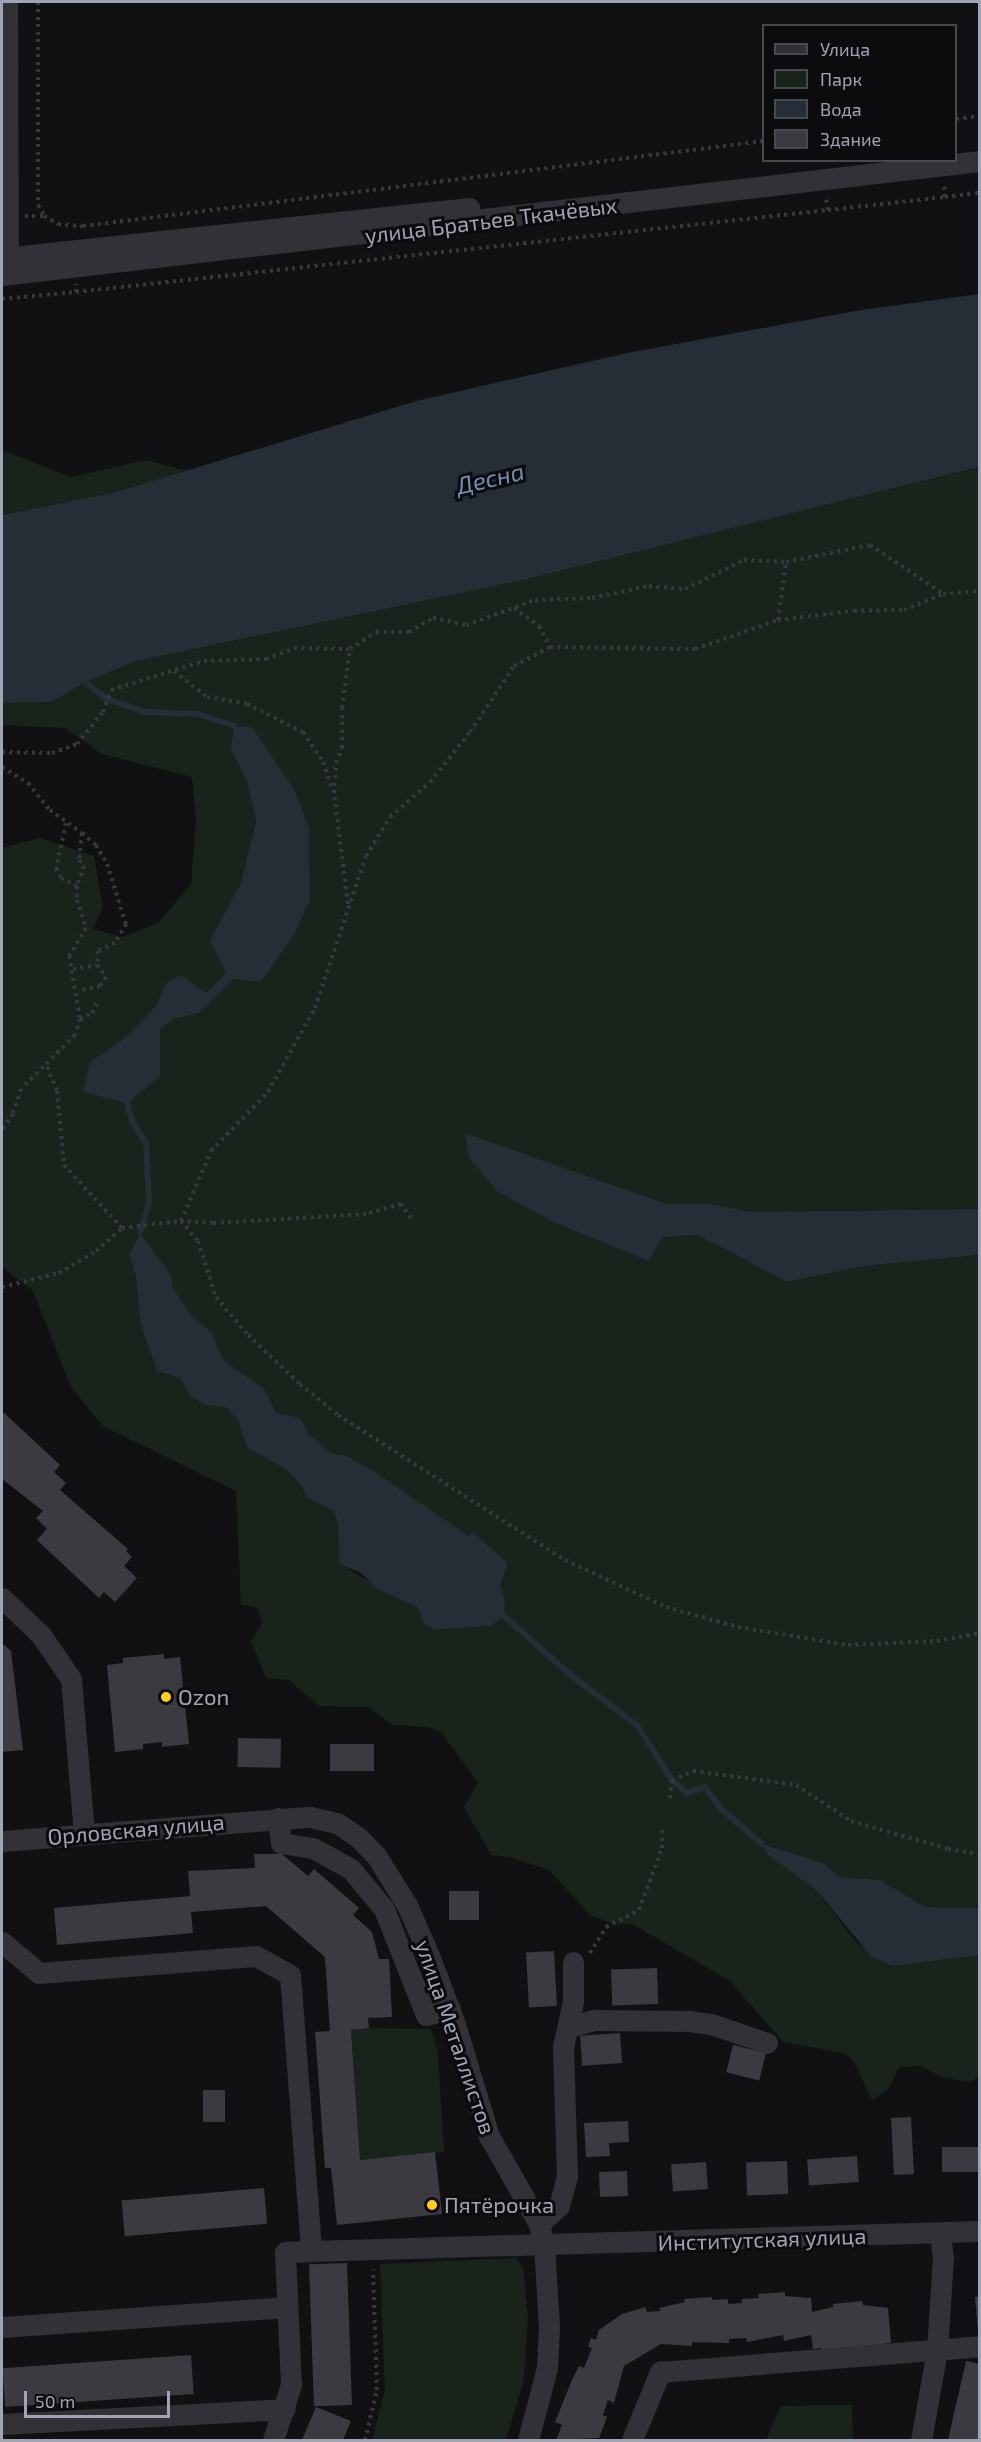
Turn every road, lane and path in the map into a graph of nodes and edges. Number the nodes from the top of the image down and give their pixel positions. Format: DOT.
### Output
graph roads {
  1 [pos="7,2"];
  2 [pos="38,2"];
  3 [pos="980,116"];
  4 [pos="957,119"];
  5 [pos="762,141"];
  6 [pos="980,147"];
  7 [pos="957,154"];
  8 [pos="957,158"];
  9 [pos="980,160"];
  10 [pos="849,162"];
  11 [pos="921,162"];
  12 [pos="948,162"];
  13 [pos="824,179"];
  14 [pos="980,193"];
  15 [pos="945,197"];
  16 [pos="828,210"];
  17 [pos="8,216"];
  18 [pos="44,216"];
  19 [pos="5,266"];
  20 [pos="76,292"];
  21 [pos="786,562"];
  22 [pos="980,591"];
  23 [pos="943,594"];
  24 [pos="514,608"];
  25 [pos="777,620"];
  26 [pos="550,647"];
  27 [pos="351,649"];
  28 [pos="173,671"];
  29 [pos="2,752"];
  30 [pos="2,767"];
  31 [pos="334,793"];
  32 [pos="66,822"];
  33 [pos="82,833"];
  34 [pos="77,886"];
  35 [pos="348,907"];
  36 [pos="97,965"];
  37 [pos="73,969"];
  38 [pos="81,990"];
  39 [pos="97,1002"];
  40 [pos="80,1019"];
  41 [pos="47,1067"];
  42 [pos="2,1130"];
  43 [pos="411,1218"];
  44 [pos="181,1221"];
  45 [pos="122,1228"];
  46 [pos="2,1287"];
  47 [pos="2,1598"];
  48 [pos="980,1633"];
  49 [pos="670,1798"];
  50 [pos="275,1818"];
  51 [pos="662,1826"];
  52 [pos="84,1834"];
  53 [pos="2,1841"];
  54 [pos="980,1854"];
  55 [pos="2,1942"];
  56 [pos="580,1959"];
  57 [pos="450,2009"];
  58 [pos="568,2027"];
  59 [pos="767,2043"];
  60 [pos="538,2224"];
  61 [pos="980,2231"];
  62 [pos="940,2233"];
  63 [pos="544,2245"];
  64 [pos="372,2250"];
  65 [pos="311,2251"];
  66 [pos="287,2307"];
  67 [pos="2,2327"];
  68 [pos="980,2346"];
  69 [pos="937,2350"];
  70 [pos="285,2409"];
  71 [pos="2,2424"];
  72 [pos="273,2440"];
  73 [pos="364,2440"];
  74 [pos="528,2440"];
  75 [pos="632,2440"];
  76 [pos="921,2440"];
  1 -- 17 [label="street"];
  2 -- 18 [label="path"];
  3 -- 4 [label="path"];
  5 -- 18 [label="path"];
  6 -- 7 [label="street, улица Братьев Ткачёвых"];
  8 -- 9 [label="street, улица Братьев Ткачёвых"];
  10 -- 19 [label="street, улица Братьев Ткачёвых"];
  11 -- 13 [label="street, улица Братьев Ткачёвых"];
  12 -- 15 [label="path"];
  13 -- 16 [label="path"];
  13 -- 19 [label="street, улица Братьев Ткачёвых"];
  14 -- 15 [label="path"];
  15 -- 16 [label="path"];
  16 -- 20 [label="path"];
  17 -- 18 [label="path"];
  17 -- 19 [label="street"];
  21 -- 23 [label="path"];
  21 -- 24 [label="path"];
  21 -- 25 [label="path"];
  22 -- 23 [label="path"];
  23 -- 25 [label="path"];
  24 -- 26 [label="path"];
  24 -- 27 [label="path"];
  25 -- 26 [label="path"];
  26 -- 35 [label="path"];
  27 -- 28 [label="path"];
  27 -- 31 [label="path"];
  28 -- 29 [label="path"];
  28 -- 31 [label="path"];
  30 -- 32 [label="path"];
  31 -- 35 [label="path"];
  32 -- 33 [label="path"];
  32 -- 34 [label="path"];
  33 -- 34 [label="path"];
  33 -- 36 [label="path"];
  34 -- 37 [label="path"];
  35 -- 44 [label="path"];
  36 -- 37 [label="path"];
  36 -- 38 [label="path"];
  37 -- 40 [label="path"];
  39 -- 40 [label="path"];
  40 -- 41 [label="path"];
  41 -- 42 [label="path"];
  41 -- 45 [label="path"];
  43 -- 44 [label="path"];
  44 -- 45 [label="path"];
  44 -- 48 [label="path"];
  45 -- 46 [label="path"];
  47 -- 52 [label="street"];
  49 -- 54 [label="path"];
  50 -- 52 [label="street, Орловская улица"];
  50 -- 57 [label="street, улица Металлистов"];
  50 -- 57 [label="street"];
  51 -- 56 [label="path"];
  52 -- 53 [label="street, Орловская улица"];
  55 -- 65 [label="street"];
  56 -- 58 [label="street"];
  57 -- 60 [label="street, улица Металлистов"];
  58 -- 59 [label="street"];
  58 -- 60 [label="street"];
  60 -- 63 [label="street, улица Металлистов"];
  61 -- 62 [label="street, Институтская улица"];
  62 -- 63 [label="street, Институтская улица"];
  62 -- 69 [label="street"];
  63 -- 64 [label="street, Институтская улица"];
  63 -- 74 [label="street, улица Металлистов"];
  64 -- 65 [label="street, Институтская улица"];
  64 -- 73 [label="path"];
  65 -- 66 [label="street, Институтская улица"];
  66 -- 67 [label="street"];
  66 -- 70 [label="street"];
  68 -- 69 [label="street"];
  69 -- 75 [label="street"];
  69 -- 76 [label="street"];
  70 -- 71 [label="street"];
  70 -- 72 [label="street"];
}
